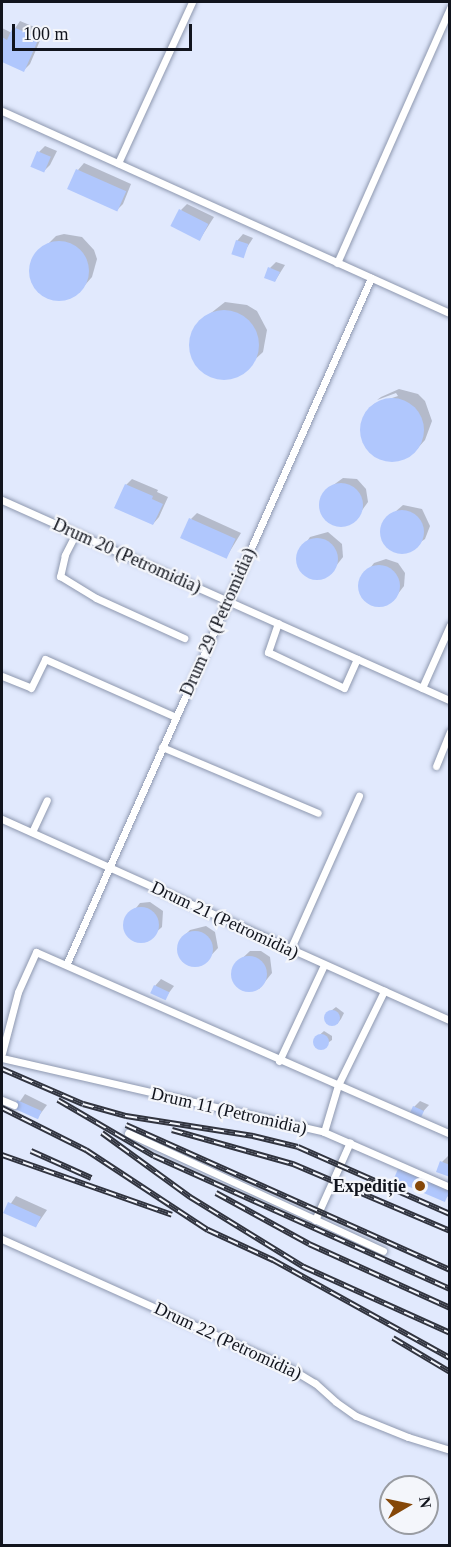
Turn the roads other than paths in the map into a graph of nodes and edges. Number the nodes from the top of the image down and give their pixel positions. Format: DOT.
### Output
graph roads {
  1 [pos="192,2"];
  2 [pos="450,8"];
  3 [pos="2,111"];
  4 [pos="118,163"];
  5 [pos="337,263"];
  6 [pos="371,278"];
  7 [pos="450,313"];
  8 [pos="2,500"];
  9 [pos="76,533"];
  10 [pos="227,600"];
  11 [pos="278,623"];
  12 [pos="450,625"];
  13 [pos="184,638"];
  14 [pos="357,659"];
  15 [pos="2,676"];
  16 [pos="422,688"];
  17 [pos="450,700"];
  18 [pos="176,717"];
  19 [pos="450,732"];
  20 [pos="162,747"];
  21 [pos="436,766"];
  22 [pos="359,796"];
  23 [pos="47,800"];
  24 [pos="318,813"];
  25 [pos="2,819"];
  26 [pos="32,832"];
  27 [pos="110,867"];
  28 [pos="290,950"];
  29 [pos="66,965"];
  30 [pos="324,965"];
  31 [pos="384,991"];
  32 [pos="450,1020"];
  33 [pos="2,1053"];
  34 [pos="2,1058"];
  35 [pos="279,1061"];
  36 [pos="338,1085"];
  37 [pos="2,1100"];
  38 [pos="14,1105"];
  39 [pos="324,1132"];
  40 [pos="128,1133"];
  41 [pos="450,1134"];
  42 [pos="350,1142"];
  43 [pos="450,1187"];
  44 [pos="315,1220"];
  45 [pos="2,1239"];
  46 [pos="383,1251"];
  47 [pos="450,1450"];
  1 -- 4 [label="lane"];
  2 -- 5 [label="lane"];
  3 -- 4 [label="lane"];
  4 -- 5 [label="lane"];
  5 -- 6 [label="lane"];
  6 -- 7 [label="lane"];
  6 -- 10 [label="lane, Drum 29 (Petromidia)"];
  8 -- 9 [label="lane, Drum 20 (Petromidia)"];
  9 -- 10 [label="lane, Drum 20 (Petromidia)"];
  9 -- 13 [label="lane"];
  10 -- 11 [label="lane, Drum 20 (Petromidia)"];
  10 -- 18 [label="lane, Drum 29 (Petromidia)"];
  11 -- 14 [label="lane, Drum 20 (Petromidia)"];
  11 -- 14 [label="lane"];
  12 -- 16 [label="lane"];
  14 -- 16 [label="lane, Drum 20 (Petromidia)"];
  15 -- 18 [label="lane"];
  16 -- 17 [label="lane, Drum 20 (Petromidia)"];
  18 -- 20 [label="lane, Drum 29 (Petromidia)"];
  19 -- 21 [label="lane"];
  20 -- 24 [label="lane"];
  20 -- 27 [label="lane, Drum 29 (Petromidia)"];
  22 -- 28 [label="lane"];
  23 -- 26 [label="lane"];
  25 -- 26 [label="lane, Drum 21 (Petromidia)"];
  26 -- 27 [label="lane, Drum 21 (Petromidia)"];
  27 -- 28 [label="lane, Drum 21 (Petromidia)"];
  27 -- 29 [label="lane, Drum 29 (Petromidia)"];
  28 -- 30 [label="lane, Drum 21 (Petromidia)"];
  29 -- 33 [label="lane"];
  29 -- 35 [label="lane"];
  30 -- 31 [label="lane, Drum 21 (Petromidia)"];
  30 -- 35 [label="lane"];
  31 -- 32 [label="lane, Drum 21 (Petromidia)"];
  31 -- 36 [label="lane"];
  34 -- 39 [label="lane, Drum 11 (Petromidia)"];
  35 -- 36 [label="lane"];
  36 -- 39 [label="lane"];
  36 -- 41 [label="lane"];
  37 -- 38 [label="lane"];
  39 -- 42 [label="lane, Drum 11 (Petromidia)"];
  40 -- 44 [label="lane"];
  42 -- 43 [label="lane, Drum 11 (Petromidia)"];
  42 -- 44 [label="lane"];
  44 -- 46 [label="lane"];
  45 -- 47 [label="lane, Drum 22 (Petromidia)"];
}
